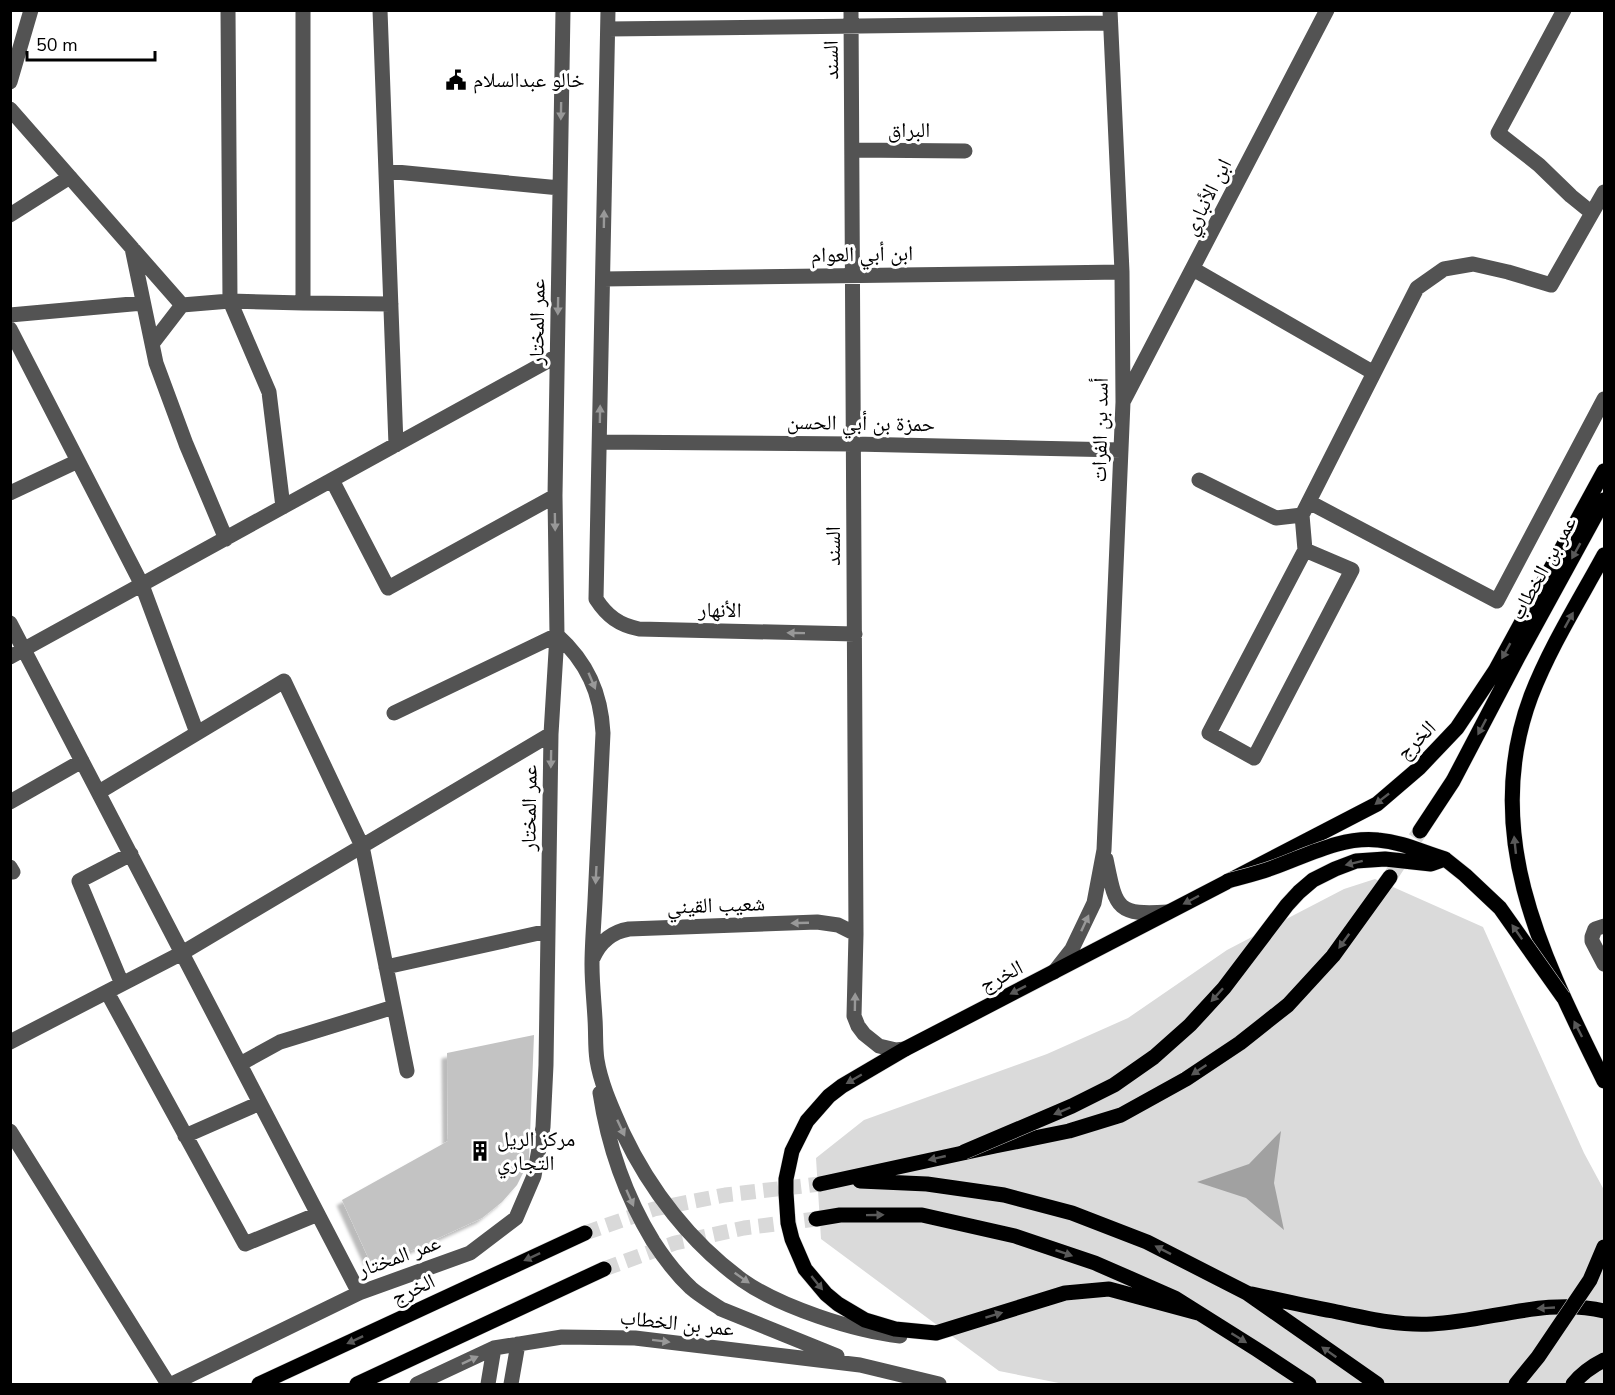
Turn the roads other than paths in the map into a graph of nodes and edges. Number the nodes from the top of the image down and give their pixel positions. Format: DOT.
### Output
graph roads {
  1 [pos="31,10"];
  2 [pos="228,10"];
  3 [pos="303,10"];
  4 [pos="380,10"];
  5 [pos="563,10"];
  6 [pos="608,10"];
  7 [pos="1564,10"];
  8 [pos="1322,12"];
  9 [pos="1110,17"];
  10 [pos="851,18"];
  11 [pos="608,29"];
  12 [pos="10,82"];
  13 [pos="10,109"];
  14 [pos="17,126"];
  15 [pos="853,150"];
  16 [pos="965,151"];
  17 [pos="386,171"];
  18 [pos="70,177"];
  19 [pos="560,188"];
  20 [pos="1605,192"];
  21 [pos="1592,213"];
  22 [pos="10,215"];
  23 [pos="132,248"];
  24 [pos="1193,269"];
  25 [pos="1122,272"];
  26 [pos="852,275"];
  27 [pos="603,279"];
  28 [pos="230,301"];
  29 [pos="143,303"];
  30 [pos="303,303"];
  31 [pos="391,304"];
  32 [pos="182,305"];
  33 [pos="10,315"];
  34 [pos="10,329"];
  35 [pos="152,344"];
  36 [pos="14,346"];
  37 [pos="557,356"];
  38 [pos="1374,373"];
  39 [pos="1605,399"];
  40 [pos="1123,402"];
  41 [pos="600,442"];
  42 [pos="854,444"];
  43 [pos="396,445"];
  44 [pos="1121,450"];
  45 [pos="78,461"];
  46 [pos="1605,471"];
  47 [pos="332,480"];
  48 [pos="1199,480"];
  49 [pos="10,493"];
  50 [pos="555,496"];
  51 [pos="1605,500"];
  52 [pos="283,507"];
  53 [pos="1305,509"];
  54 [pos="226,539"];
  55 [pos="1305,550"];
  56 [pos="1604,558"];
  57 [pos="141,585"];
  58 [pos="10,623"];
  59 [pos="855,634"];
  60 [pos="557,635"];
  61 [pos="24,650"];
  62 [pos="10,657"];
  63 [pos="394,713"];
  64 [pos="197,733"];
  65 [pos="551,734"];
  66 [pos="82,761"];
  67 [pos="99,792"];
  68 [pos="10,802"];
  69 [pos="1420,831"];
  70 [pos="362,846"];
  71 [pos="1104,850"];
  72 [pos="131,854"];
  73 [pos="1445,859"];
  74 [pos="1390,877"];
  75 [pos="1228,881"];
  76 [pos="1168,912"];
  77 [pos="1605,926"];
  78 [pos="548,931"];
  79 [pos="856,934"];
  80 [pos="182,953"];
  81 [pos="592,964"];
  82 [pos="1605,964"];
  83 [pos="386,968"];
  84 [pos="1054,972"];
  85 [pos="122,984"];
  86 [pos="107,992"];
  87 [pos="1563,997"];
  88 [pos="394,1007"];
  89 [pos="10,1042"];
  90 [pos="904,1049"];
  91 [pos="597,1060"];
  92 [pos="240,1064"];
  93 [pos="407,1071"];
  94 [pos="1605,1081"];
  95 [pos="260,1103"];
  96 [pos="10,1131"];
  97 [pos="186,1136"];
  98 [pos="964,1152"];
  99 [pos="318,1214"];
  100 [pos="816,1218"];
  101 [pos="585,1233"];
  102 [pos="1605,1247"];
  103 [pos="604,1269"];
  104 [pos="359,1293"];
  105 [pos="1246,1293"];
  106 [pos="1605,1311"];
  107 [pos="1198,1312"];
  108 [pos="936,1334"];
  109 [pos="518,1344"];
  110 [pos="494,1348"];
  111 [pos="1605,1360"];
  112 [pos="860,1365"];
  113 [pos="170,1384"];
  114 [pos="259,1384"];
  115 [pos="357,1384"];
  116 [pos="417,1384"];
  117 [pos="488,1384"];
  118 [pos="511,1384"];
  119 [pos="939,1384"];
  120 [pos="1309,1384"];
  121 [pos="1377,1384"];
  122 [pos="1516,1384"];
  123 [pos="1573,1384"];
  1 -- 12 [label="street"];
  2 -- 28 [label="street"];
  3 -- 30 [label="street"];
  4 -- 17 [label="street"];
  5 -- 19 [label="street, عمر المختار, one-way"];
  6 -- 11 [label="street"];
  7 -- 21 [label="street"];
  8 -- 24 [label="street, ابن الأنباري"];
  9 -- 10 [label="street"];
  9 -- 25 [label="street, أسد بن الفرات"];
  10 -- 11 [label="street"];
  10 -- 15 [label="street, السند"];
  27 -- 11 [label="street, one-way"];
  13 -- 14 [label="street"];
  14 -- 18 [label="street"];
  15 -- 16 [label="street, البراق"];
  15 -- 26 [label="street, السند"];
  17 -- 19 [label="street"];
  17 -- 31 [label="street"];
  18 -- 22 [label="street"];
  18 -- 23 [label="street"];
  19 -- 37 [label="street, عمر المختار, one-way"];
  20 -- 21 [label="street"];
  21 -- 38 [label="street"];
  23 -- 29 [label="street"];
  23 -- 32 [label="street"];
  24 -- 38 [label="street"];
  24 -- 40 [label="street, ابن الأنباري"];
  25 -- 26 [label="street, ابن أبي العوام"];
  25 -- 40 [label="street, أسد بن الفرات"];
  26 -- 27 [label="street, ابن أبي العوام"];
  26 -- 42 [label="street, السند"];
  41 -- 27 [label="street, one-way"];
  28 -- 30 [label="street"];
  28 -- 32 [label="street"];
  28 -- 52 [label="street"];
  29 -- 33 [label="street"];
  29 -- 35 [label="street"];
  30 -- 31 [label="street"];
  31 -- 43 [label="street"];
  32 -- 35 [label="street"];
  34 -- 36 [label="street"];
  35 -- 54 [label="street"];
  36 -- 45 [label="street"];
  37 -- 43 [label="street"];
  37 -- 50 [label="street, عمر المختار"];
  38 -- 53 [label="street"];
  39 -- 53 [label="street"];
  40 -- 44 [label="street, أسد بن الفرات"];
  41 -- 42 [label="street, حمزة بن أبي الحسن"];
  59 -- 41 [label="street, الأنهار, one-way"];
  42 -- 44 [label="street, حمزة بن أبي الحسن"];
  42 -- 59 [label="street, السند"];
  43 -- 47 [label="street"];
  44 -- 71 [label="street, أسد بن الفرات"];
  45 -- 49 [label="street"];
  45 -- 57 [label="street"];
  46 -- 75 [label="main road, الخرج, one-way"];
  47 -- 50 [label="street"];
  47 -- 52 [label="street"];
  48 -- 53 [label="street"];
  50 -- 60 [label="street, عمر المختار, one-way"];
  51 -- 69 [label="main road, عمر بن الخطاب, one-way"];
  52 -- 54 [label="street"];
  53 -- 55 [label="street"];
  54 -- 57 [label="street"];
  55 -- 55 [label="street"];
  87 -- 56 [label="main road, one-way"];
  57 -- 61 [label="street"];
  57 -- 64 [label="street"];
  58 -- 61 [label="street"];
  59 -- 79 [label="street, السند"];
  60 -- 63 [label="street"];
  60 -- 65 [label="street, عمر المختار"];
  60 -- 81 [label="street, one-way"];
  61 -- 62 [label="street"];
  61 -- 66 [label="street"];
  64 -- 67 [label="street"];
  64 -- 70 [label="street"];
  65 -- 70 [label="street"];
  65 -- 78 [label="street, عمر المختار, one-way"];
  66 -- 67 [label="street"];
  66 -- 68 [label="street"];
  67 -- 72 [label="street"];
  70 -- 80 [label="street"];
  70 -- 83 [label="street"];
  71 -- 76 [label="street, أسد بن الفرات"];
  84 -- 71 [label="street, أسد بن الفرات, one-way"];
  72 -- 80 [label="street"];
  72 -- 85 [label="street"];
  73 -- 75 [label="main road, bridge"];
  87 -- 73 [label="main road, one-way, bridge"];
  73 -- 98 [label="main road, one-way, bridge"];
  74 -- 98 [label="main road, one-way"];
  75 -- 76 [label="main road, الخرج, one-way"];
  76 -- 84 [label="main road, الخرج"];
  77 -- 82 [label="street"];
  78 -- 83 [label="street"];
  78 -- 104 [label="street, عمر المختار"];
  79 -- 81 [label="street, شعيب القيني, one-way"];
  90 -- 79 [label="street, السند, one-way"];
  80 -- 85 [label="street"];
  80 -- 92 [label="street"];
  81 -- 91 [label="street"];
  83 -- 88 [label="street"];
  84 -- 90 [label="main road, الخرج, one-way"];
  85 -- 86 [label="street"];
  86 -- 89 [label="street"];
  86 -- 97 [label="street"];
  94 -- 87 [label="main road, one-way"];
  88 -- 92 [label="street"];
  88 -- 93 [label="street"];
  90 -- 108 [label="main road, الخرج, one-way"];
  91 -- 108 [label="street, one-way"];
  91 -- 112 [label="street, one-way"];
  92 -- 95 [label="street"];
  95 -- 97 [label="street"];
  95 -- 99 [label="street"];
  96 -- 113 [label="street"];
  97 -- 99 [label="street"];
  98 -- 105 [label="main road"];
  99 -- 104 [label="street"];
  100 -- 107 [label="main road, one-way"];
  101 -- 114 [label="main road, الخرج, one-way"];
  102 -- 122 [label="main road, bridge"];
  103 -- 115 [label="main road"];
  104 -- 113 [label="street, عمر المختار"];
  106 -- 105 [label="main road, one-way"];
  121 -- 105 [label="main road, one-way"];
  108 -- 107 [label="main road, الخرج, one-way"];
  107 -- 120 [label="main road, one-way"];
  109 -- 110 [label="street, عمر بن الخطاب"];
  109 -- 112 [label="street, عمر بن الخطاب, one-way"];
  109 -- 118 [label="street"];
  116 -- 110 [label="street, عمر بن الخطاب, one-way"];
  110 -- 117 [label="street"];
  111 -- 123 [label="main road"];
  112 -- 119 [label="street, عمر بن الخطاب"];
}
